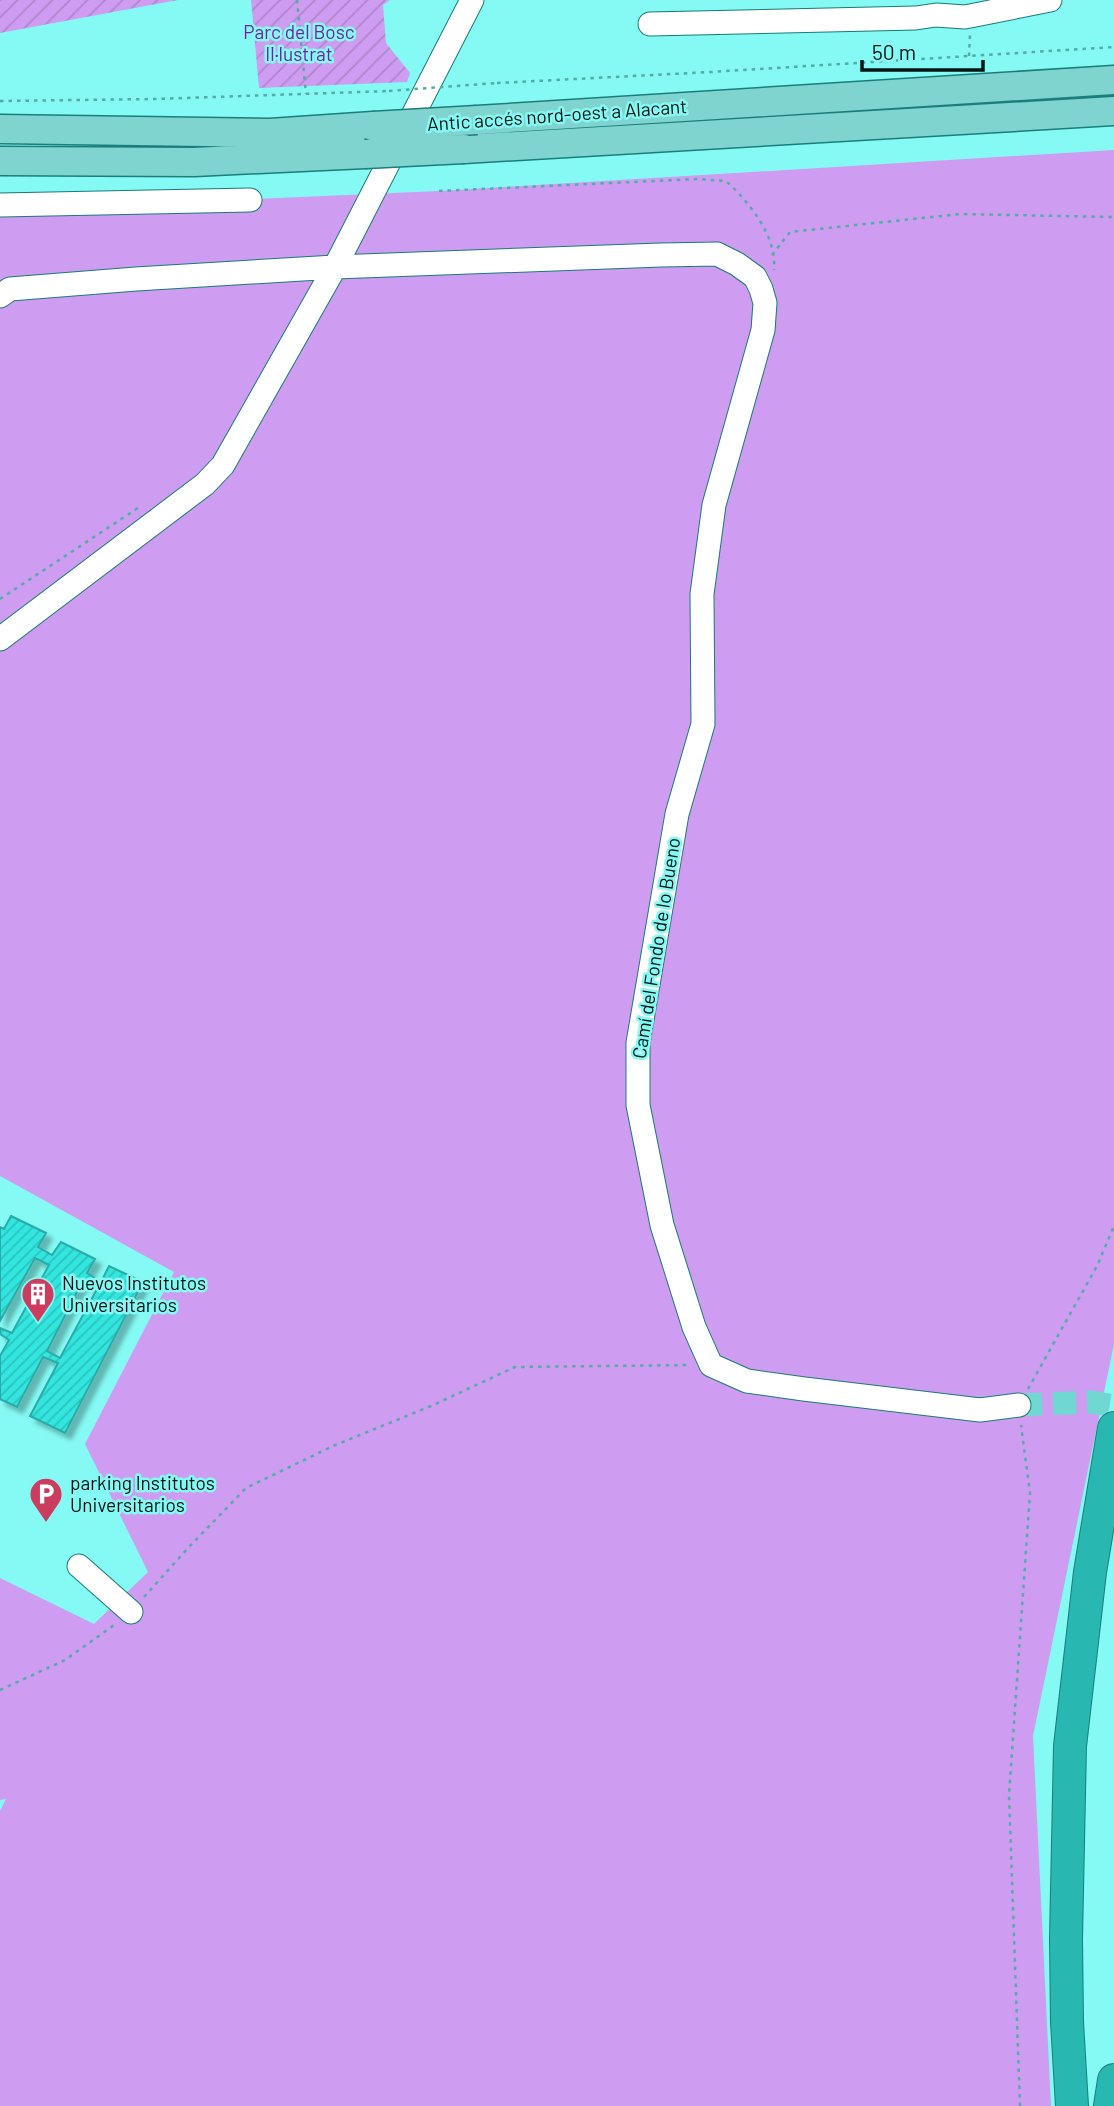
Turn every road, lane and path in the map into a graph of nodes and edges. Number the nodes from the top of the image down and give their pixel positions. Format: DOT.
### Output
graph roads {
  1 [pos="298,0"];
  2 [pos="472,0"];
  3 [pos="1050,0"];
  4 [pos="977,8"];
  5 [pos="650,24"];
  6 [pos="1114,47"];
  7 [pos="416,78"];
  8 [pos="1114,80"];
  9 [pos="410,91"];
  10 [pos="306,94"];
  11 [pos="0,101"];
  12 [pos="1114,111"];
  13 [pos="5,129"];
  14 [pos="0,161"];
  15 [pos="439,191"];
  16 [pos="250,200"];
  17 [pos="0,205"];
  18 [pos="1114,217"];
  19 [pos="772,255"];
  20 [pos="335,267"];
  21 [pos="0,296"];
  22 [pos="765,303"];
  23 [pos="144,504"];
  24 [pos="0,599"];
  25 [pos="0,639"];
  26 [pos="1114,1226"];
  27 [pos="711,1365"];
  28 [pos="1019,1405"];
  29 [pos="1114,1428"];
  30 [pos="79,1566"];
  31 [pos="131,1612"];
  32 [pos="0,1690"];
  33 [pos="1114,2080"];
  34 [pos="1020,2106"];
  35 [pos="1072,2106"];
  36 [pos="1110,2106"];
  1 -- 10 [label="path"];
  2 -- 20 [label="street"];
  3 -- 4 [label="street"];
  4 -- 5 [label="street"];
  6 -- 10 [label="path, bridge"];
  7 -- 9 [label="path"];
  8 -- 13 [label="main road, Antic accés nord-oest a Alacant, bridge"];
  10 -- 11 [label="path"];
  12 -- 14 [label="main road, Antic accés nord-oest a Alacant, bridge"];
  15 -- 19 [label="path"];
  16 -- 17 [label="street"];
  18 -- 19 [label="path"];
  19 -- 22 [label="path"];
  20 -- 21 [label="street"];
  20 -- 22 [label="street"];
  20 -- 25 [label="street"];
  22 -- 27 [label="street, Camí del Fondo de lo Bueno"];
  23 -- 24 [label="path"];
  26 -- 28 [label="path"];
  27 -- 28 [label="street"];
  27 -- 31 [label="path"];
  28 -- 34 [label="path"];
  29 -- 35 [label="highway"];
  30 -- 31 [label="street"];
  31 -- 32 [label="path"];
  33 -- 36 [label="highway"];
}
